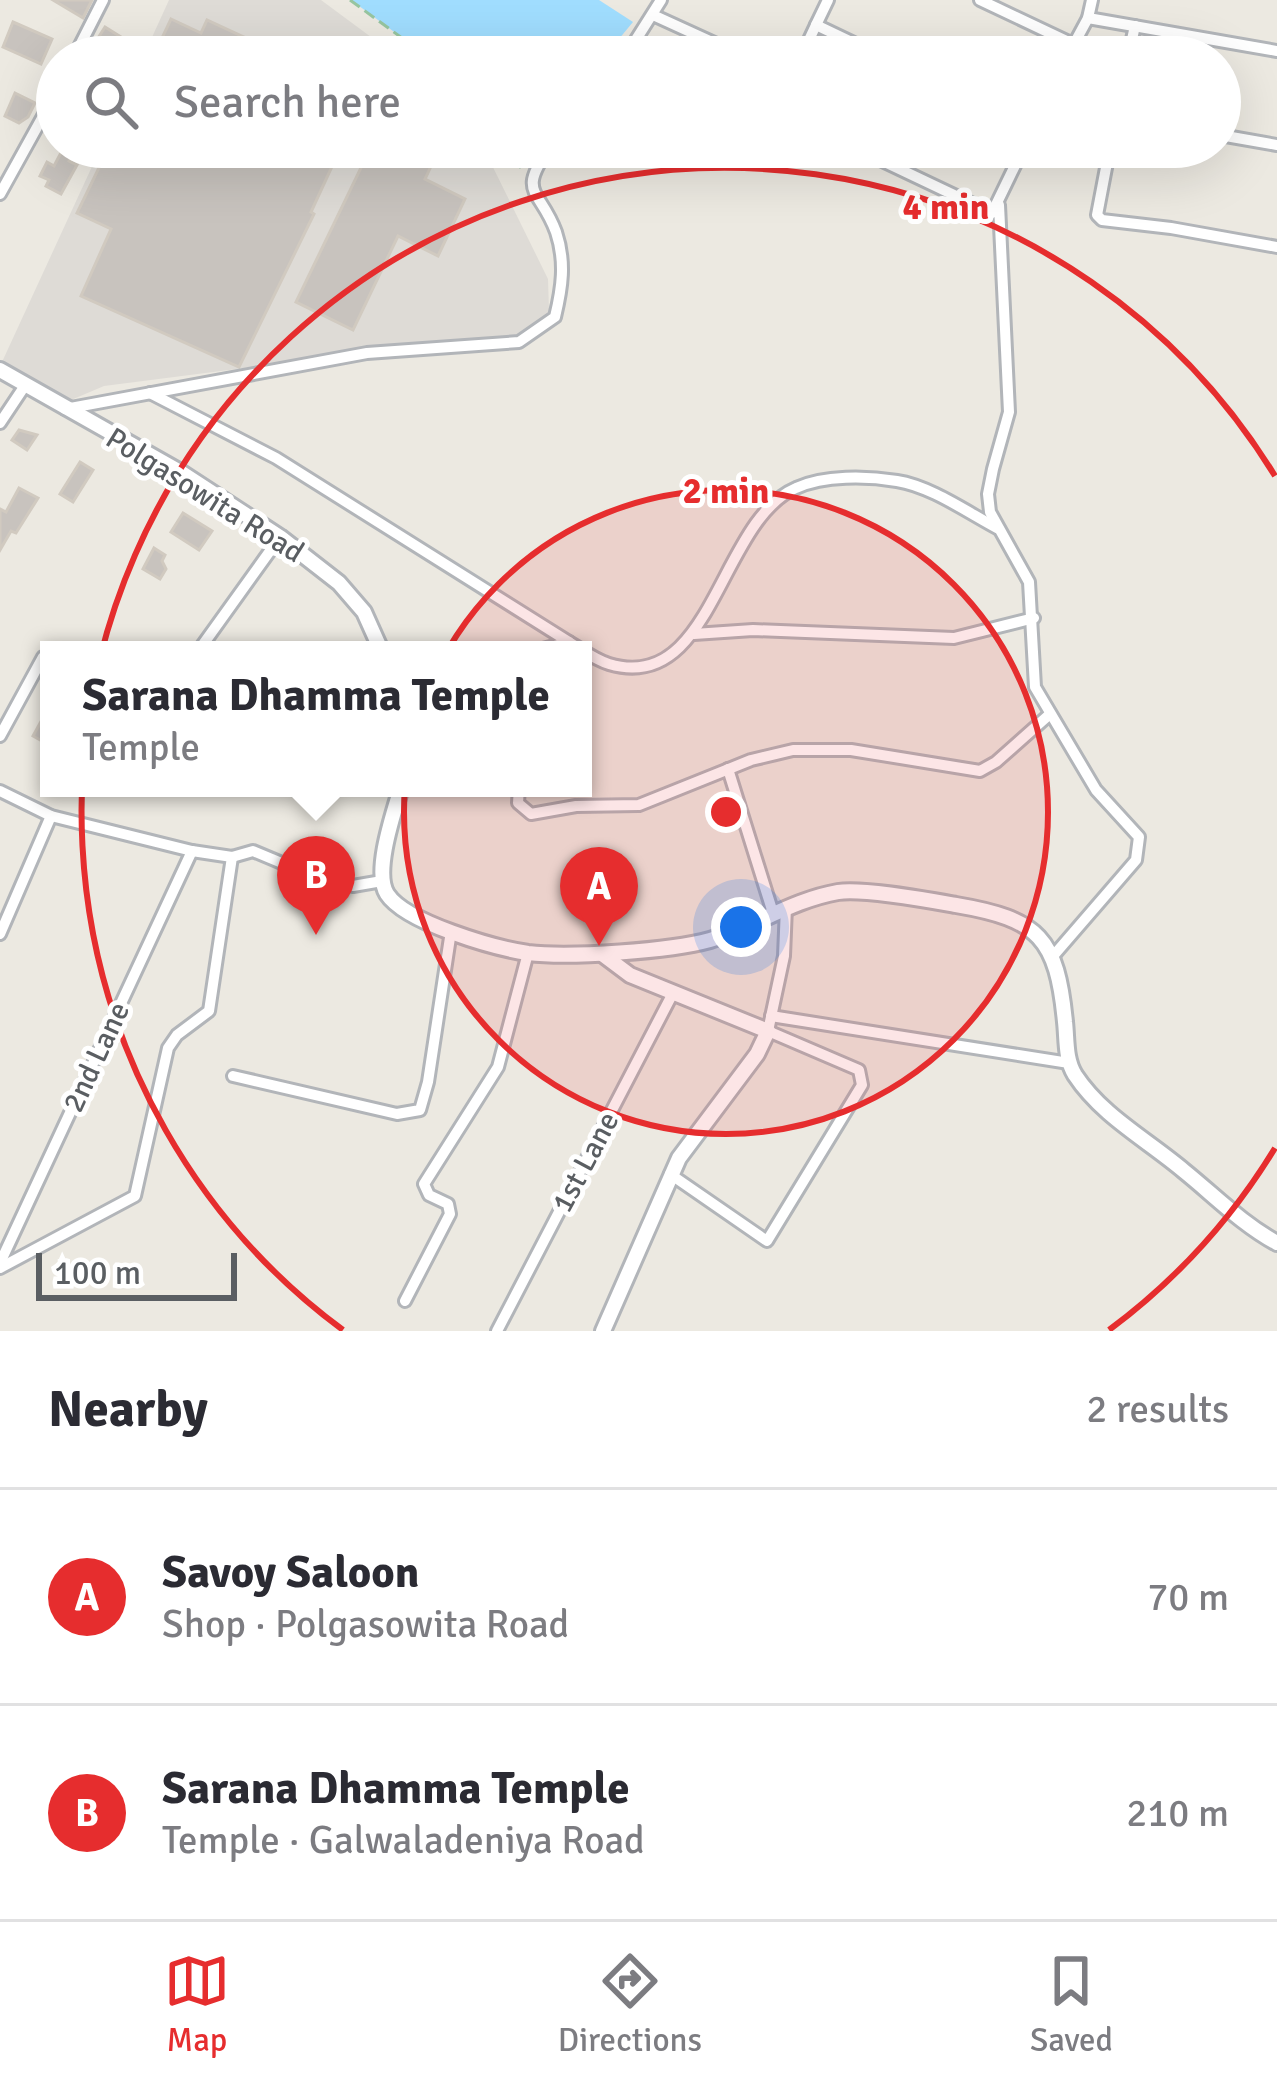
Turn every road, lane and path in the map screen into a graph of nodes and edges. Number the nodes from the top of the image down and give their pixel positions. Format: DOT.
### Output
graph roads {
  1 [pos="103,0"];
  2 [pos="350,0"];
  3 [pos="661,0"];
  4 [pos="828,0"];
  5 [pos="980,0"];
  6 [pos="1091,0"];
  7 [pos="653,15"];
  8 [pos="1088,18"];
  9 [pos="816,25"];
  10 [pos="1135,26"];
  11 [pos="85,36"];
  12 [pos="399,36"];
  13 [pos="639,36"];
  14 [pos="699,36"];
  15 [pos="811,36"];
  16 [pos="839,36"];
  17 [pos="1056,36"];
  18 [pos="1078,36"];
  19 [pos="1133,36"];
  20 [pos="1192,36"];
  21 [pos="1241,45"];
  22 [pos="1277,51"];
  23 [pos="36,129"];
  24 [pos="1241,139"];
  25 [pos="1277,146"];
  26 [pos="521,168"];
  27 [pos="535,168"];
  28 [pos="896,168"];
  29 [pos="1015,168"];
  30 [pos="1105,168"];
  31 [pos="531,186"];
  32 [pos="0,194"];
  33 [pos="999,205"];
  34 [pos="1277,247"];
  35 [pos="0,370"];
  36 [pos="24,387"];
  37 [pos="149,392"];
  38 [pos="64,409"];
  39 [pos="0,422"];
  40 [pos="997,528"];
  41 [pos="280,537"];
  42 [pos="1034,618"];
  43 [pos="694,634"];
  44 [pos="205,641"];
  45 [pos="377,641"];
  46 [pos="569,641"];
  47 [pos="592,655"];
  48 [pos="40,663"];
  49 [pos="1050,714"];
  50 [pos="0,736"];
  51 [pos="728,770"];
  52 [pos="0,790"];
  53 [pos="399,797"];
  54 [pos="518,797"];
  55 [pos="51,817"];
  56 [pos="192,851"];
  57 [pos="232,857"];
  58 [pos="382,881"];
  59 [pos="779,910"];
  60 [pos="451,931"];
  61 [pos="0,934"];
  62 [pos="528,953"];
  63 [pos="602,953"];
  64 [pos="1054,955"];
  65 [pos="673,993"];
  66 [pos="770,1024"];
  67 [pos="1069,1063"];
  68 [pos="233,1076"];
  69 [pos="670,1174"];
  70 [pos="1277,1243"];
  71 [pos="0,1266"];
  72 [pos="405,1301"];
  73 [pos="497,1331"];
  74 [pos="603,1331"];
  1 -- 11 [label="street"];
  2 -- 12 [label="path"];
  3 -- 7 [label="street"];
  4 -- 9 [label="street"];
  5 -- 17 [label="street"];
  6 -- 8 [label="street"];
  7 -- 13 [label="street"];
  7 -- 14 [label="street"];
  8 -- 10 [label="street"];
  8 -- 18 [label="street"];
  9 -- 15 [label="street"];
  9 -- 16 [label="street"];
  10 -- 19 [label="street"];
  10 -- 20 [label="street"];
  21 -- 22 [label="street"];
  23 -- 32 [label="street"];
  24 -- 25 [label="street"];
  26 -- 31 [label="path"];
  27 -- 31 [label="street"];
  28 -- 33 [label="street"];
  29 -- 33 [label="street"];
  30 -- 34 [label="street"];
  31 -- 37 [label="street"];
  33 -- 40 [label="street"];
  35 -- 36 [label="street, Polgasowita Road"];
  36 -- 38 [label="street, Polgasowita Road"];
  36 -- 39 [label="street"];
  37 -- 38 [label="street"];
  37 -- 46 [label="street"];
  38 -- 41 [label="street, Polgasowita Road"];
  40 -- 42 [label="street"];
  40 -- 43 [label="street"];
  41 -- 44 [label="street"];
  41 -- 45 [label="street, Polgasowita Road"];
  42 -- 43 [label="street"];
  42 -- 49 [label="street"];
  43 -- 47 [label="street"];
  48 -- 50 [label="street"];
  49 -- 51 [label="street"];
  49 -- 64 [label="street"];
  51 -- 54 [label="street"];
  51 -- 59 [label="street"];
  52 -- 55 [label="street"];
  53 -- 58 [label="street"];
  55 -- 56 [label="street"];
  55 -- 61 [label="street"];
  56 -- 57 [label="street"];
  56 -- 71 [label="street, 2nd Lane"];
  57 -- 58 [label="street"];
  57 -- 71 [label="street"];
  58 -- 60 [label="street"];
  59 -- 63 [label="street"];
  59 -- 64 [label="street"];
  59 -- 66 [label="street"];
  60 -- 62 [label="street"];
  60 -- 68 [label="street"];
  62 -- 63 [label="street"];
  62 -- 72 [label="street"];
  63 -- 65 [label="street"];
  64 -- 67 [label="street"];
  65 -- 66 [label="street"];
  65 -- 73 [label="street, 1st Lane"];
  66 -- 67 [label="street"];
  66 -- 69 [label="street"];
  66 -- 69 [label="street"];
  67 -- 70 [label="street"];
  69 -- 74 [label="street"];
}
